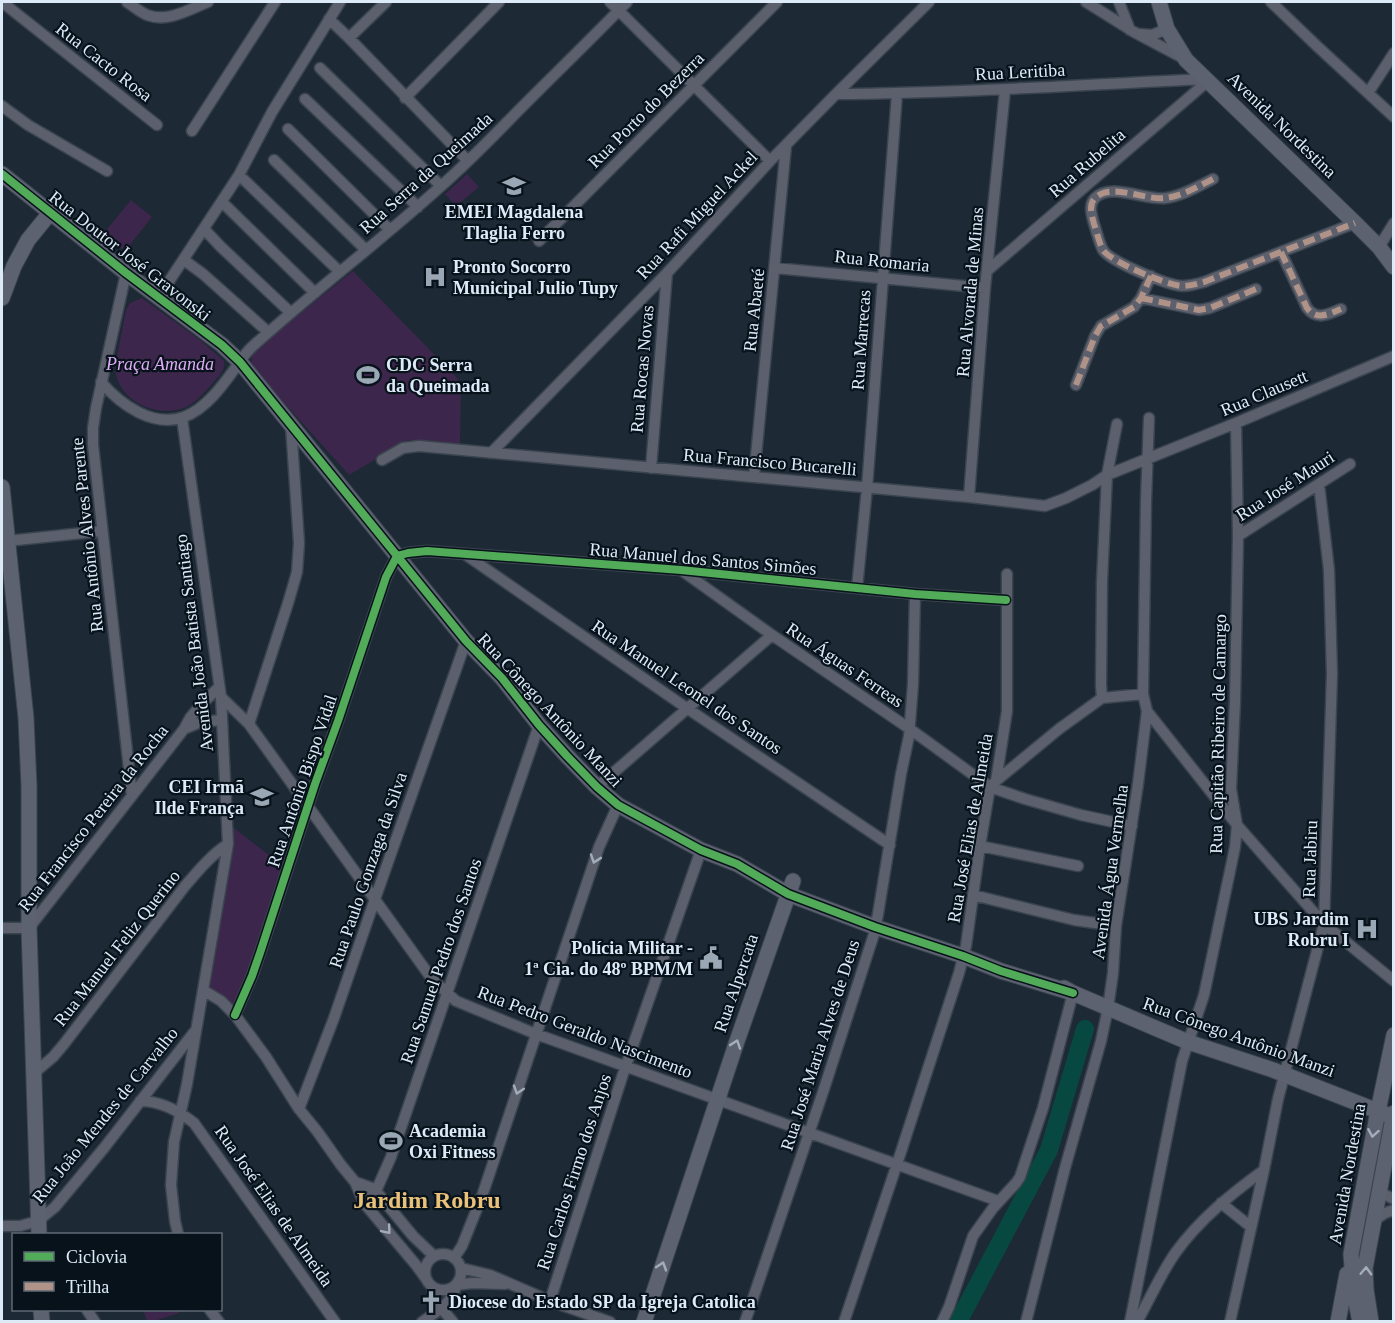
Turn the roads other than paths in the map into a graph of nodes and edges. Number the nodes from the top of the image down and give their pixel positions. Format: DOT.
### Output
graph roads {
  1 [pos="2,2"];
  2 [pos="127,2"];
  3 [pos="208,2"];
  4 [pos="275,2"];
  5 [pos="340,2"];
  6 [pos="386,2"];
  7 [pos="499,2"];
  8 [pos="610,2"];
  9 [pos="627,2"];
  10 [pos="777,2"];
  11 [pos="929,2"];
  12 [pos="1086,2"];
  13 [pos="1119,2"];
  14 [pos="1159,2"];
  15 [pos="1271,2"];
  16 [pos="619,10"];
  17 [pos="329,19"];
  18 [pos="1167,29"];
  19 [pos="1132,31"];
  20 [pos="350,38"];
  21 [pos="1394,53"];
  22 [pos="1186,60"];
  23 [pos="320,68"];
  24 [pos="1206,80"];
  25 [pos="694,85"];
  26 [pos="1005,90"];
  27 [pos="897,93"];
  28 [pos="1368,93"];
  29 [pos="836,94"];
  30 [pos="405,98"];
  31 [pos="305,99"];
  32 [pos="2,106"];
  33 [pos="1394,117"];
  34 [pos="157,125"];
  35 [pos="288,129"];
  36 [pos="192,131"];
  37 [pos="786,146"];
  38 [pos="274,160"];
  39 [pos="468,161"];
  40 [pos="770,161"];
  41 [pos="107,171"];
  42 [pos="2,174"];
  43 [pos="239,175"];
  44 [pos="1213,179"];
  45 [pos="441,186"];
  46 [pos="222,202"];
  47 [pos="418,207"];
  48 [pos="50,213"];
  49 [pos="1355,223"];
  50 [pos="1394,223"];
  51 [pos="204,229"];
  52 [pos="390,230"];
  53 [pos="539,242"];
  54 [pos="1379,247"];
  55 [pos="366,250"];
  56 [pos="1281,252"];
  57 [pos="184,260"];
  58 [pos="1394,267"];
  59 [pos="775,268"];
  60 [pos="988,270"];
  61 [pos="340,272"];
  62 [pos="126,273"];
  63 [pos="667,273"];
  64 [pos="1151,276"];
  65 [pos="882,277"];
  66 [pos="985,288"];
  67 [pos="1256,289"];
  68 [pos="315,293"];
  69 [pos="2,298"];
  70 [pos="159,298"];
  71 [pos="1140,298"];
  72 [pos="1341,309"];
  73 [pos="291,313"];
  74 [pos="268,332"];
  75 [pos="1394,356"];
  76 [pos="240,362"];
  77 [pos="101,382"];
  78 [pos="1076,385"];
  79 [pos="182,418"];
  80 [pos="1149,418"];
  81 [pos="291,423"];
  82 [pos="1236,423"];
  83 [pos="1117,424"];
  84 [pos="490,453"];
  85 [pos="1148,458"];
  86 [pos="382,460"];
  87 [pos="1350,464"];
  88 [pos="651,468"];
  89 [pos="1107,475"];
  90 [pos="754,477"];
  91 [pos="1319,484"];
  92 [pos="2,487"];
  93 [pos="867,488"];
  94 [pos="969,497"];
  95 [pos="102,531"];
  96 [pos="1238,536"];
  97 [pos="7,541"];
  98 [pos="465,555"];
  99 [pos="397,556"];
  100 [pos="6,563"];
  101 [pos="681,570"];
  102 [pos="1007,574"];
  103 [pos="858,588"];
  104 [pos="915,594"];
  105 [pos="1006,600"];
  106 [pos="772,635"];
  107 [pos="466,641"];
  108 [pos="220,692"];
  109 [pos="1143,694"];
  110 [pos="1102,698"];
  111 [pos="688,709"];
  112 [pos="1147,711"];
  113 [pos="222,720"];
  114 [pos="249,724"];
  115 [pos="539,724"];
  116 [pos="184,729"];
  117 [pos="910,729"];
  118 [pos="993,784"];
  119 [pos="597,787"];
  120 [pos="132,796"];
  121 [pos="618,805"];
  122 [pos="308,806"];
  123 [pos="1236,825"];
  124 [pos="1132,826"];
  125 [pos="228,844"];
  126 [pos="890,845"];
  127 [pos="980,846"];
  128 [pos="701,850"];
  129 [pos="1078,866"];
  130 [pos="790,888"];
  131 [pos="973,896"];
  132 [pos="375,899"];
  133 [pos="1324,924"];
  134 [pos="1116,926"];
  135 [pos="875,927"];
  136 [pos="2,928"];
  137 [pos="29,928"];
  138 [pos="963,956"];
  139 [pos="1394,981"];
  140 [pos="203,990"];
  141 [pos="1072,993"];
  142 [pos="447,994"];
  143 [pos="1108,1008"];
  144 [pos="235,1015"];
  145 [pos="196,1029"];
  146 [pos="536,1034"];
  147 [pos="1394,1035"];
  148 [pos="1188,1042"];
  149 [pos="626,1066"];
  150 [pos="34,1074"];
  151 [pos="1284,1074"];
  152 [pos="717,1099"];
  153 [pos="140,1101"];
  154 [pos="299,1109"];
  155 [pos="1378,1111"];
  156 [pos="181,1114"];
  157 [pos="1393,1115"];
  158 [pos="809,1132"];
  159 [pos="897,1164"];
  160 [pos="1264,1170"];
  161 [pos="355,1182"];
  162 [pos="376,1191"];
  163 [pos="1379,1192"];
  164 [pos="1394,1199"];
  165 [pos="998,1201"];
  166 [pos="364,1203"];
  167 [pos="1221,1203"];
  168 [pos="1394,1210"];
  169 [pos="1373,1221"];
  170 [pos="2,1226"];
  171 [pos="1251,1227"];
  172 [pos="38,1228"];
  173 [pos="178,1233"];
  174 [pos="1351,1254"];
  175 [pos="434,1256"];
  176 [pos="454,1258"];
  177 [pos="461,1268"];
  178 [pos="429,1283"];
  179 [pos="508,1284"];
  180 [pos="456,1285"];
  181 [pos="550,1301"];
  182 [pos="441,1308"];
  183 [pos="1365,1321"];
  184 [pos="335,1322"];
  185 [pos="422,1322"];
  186 [pos="453,1322"];
  187 [pos="610,1322"];
  188 [pos="644,1322"];
  189 [pos="745,1322"];
  190 [pos="844,1322"];
  191 [pos="942,1322"];
  192 [pos="1026,1322"];
  193 [pos="1130,1322"];
  194 [pos="1137,1322"];
  195 [pos="1230,1322"];
  196 [pos="1338,1322"];
  197 [pos="1352,1322"];
  1 -- 34 [label="street, Rua Cacto Rosa"];
  2 -- 3 [label="street"];
  4 -- 36 [label="street"];
  5 -- 17 [label="street"];
  6 -- 20 [label="street"];
  7 -- 30 [label="street"];
  8 -- 16 [label="street"];
  9 -- 16 [label="street, Rua Serra da Queimada"];
  10 -- 25 [label="street, Rua Porto do Bezerra"];
  11 -- 29 [label="street, Rua Rafi Miguel Ackel"];
  12 -- 19 [label="street"];
  13 -- 19 [label="street"];
  14 -- 18 [label="street, Avenida Nordestina"];
  15 -- 28 [label="street"];
  16 -- 25 [label="street"];
  16 -- 39 [label="street, Rua Serra da Queimada"];
  17 -- 20 [label="street"];
  17 -- 43 [label="street"];
  18 -- 19 [label="street"];
  18 -- 22 [label="street, Avenida Nordestina"];
  19 -- 22 [label="street"];
  20 -- 30 [label="street"];
  21 -- 28 [label="street"];
  22 -- 24 [label="street, Avenida Nordestina"];
  23 -- 45 [label="street"];
  24 -- 26 [label="street, Rua Leritiba"];
  24 -- 49 [label="street, Avenida Nordestina"];
  24 -- 60 [label="street, Rua Rubelita"];
  25 -- 40 [label="street"];
  25 -- 53 [label="street, Rua Porto do Bezerra"];
  26 -- 27 [label="street, Rua Leritiba"];
  26 -- 60 [label="street, Rua Alvorada de Minas"];
  27 -- 29 [label="street, Rua Leritiba"];
  27 -- 65 [label="street, Rua Marrecas"];
  28 -- 33 [label="street"];
  29 -- 37 [label="street, Rua Rafi Miguel Ackel"];
  30 -- 39 [label="street"];
  31 -- 47 [label="street"];
  32 -- 41 [label="street"];
  35 -- 52 [label="street"];
  37 -- 40 [label="street, Rua Rafi Miguel Ackel"];
  37 -- 59 [label="street, Rua Abaeté"];
  38 -- 55 [label="street"];
  39 -- 45 [label="street, Rua Serra da Queimada"];
  40 -- 63 [label="street, Rua Rafi Miguel Ackel"];
  42 -- 48 [label="street, Rua Doutor José Gravonski"];
  43 -- 46 [label="street"];
  43 -- 61 [label="street"];
  44 -- 64 [label="street"];
  45 -- 47 [label="street, Rua Serra da Queimada"];
  46 -- 51 [label="street"];
  46 -- 68 [label="street"];
  47 -- 52 [label="street, Rua Serra da Queimada"];
  48 -- 62 [label="street, Rua Doutor José Gravonski"];
  48 -- 69 [label="street"];
  49 -- 54 [label="street, Avenida Nordestina"];
  49 -- 56 [label="street"];
  50 -- 54 [label="street"];
  51 -- 57 [label="street"];
  51 -- 73 [label="street"];
  52 -- 55 [label="street, Rua Serra da Queimada"];
  54 -- 58 [label="street, Avenida Nordestina"];
  55 -- 61 [label="street, Rua Serra da Queimada"];
  56 -- 64 [label="street"];
  56 -- 72 [label="street"];
  57 -- 70 [label="street"];
  57 -- 74 [label="street"];
  59 -- 65 [label="street, Rua Romaria"];
  59 -- 90 [label="street, Rua Abaeté"];
  60 -- 66 [label="street, Rua Alvorada de Minas"];
  61 -- 68 [label="street, Rua Serra da Queimada"];
  62 -- 70 [label="street, Rua Doutor José Gravonski"];
  62 -- 77 [label="street, Rua Antônio Alves Parente"];
  63 -- 84 [label="street, Rua Rafi Miguel Ackel"];
  63 -- 88 [label="street, Rua Rocas Novas"];
  64 -- 71 [label="street"];
  65 -- 66 [label="street, Rua Romaria"];
  65 -- 93 [label="street, Rua Marrecas"];
  66 -- 94 [label="street, Rua Alvorada de Minas"];
  67 -- 71 [label="street"];
  68 -- 73 [label="street, Rua Serra da Queimada"];
  70 -- 76 [label="street, Rua Doutor José Gravonski"];
  71 -- 78 [label="street"];
  73 -- 74 [label="street, Rua Serra da Queimada"];
  74 -- 76 [label="street, Rua Serra da Queimada"];
  75 -- 82 [label="street, Rua Clausett"];
  76 -- 79 [label="street"];
  76 -- 81 [label="street, Rua Cônego Antônio Manzi"];
  77 -- 79 [label="street"];
  77 -- 95 [label="street, Rua Antônio Alves Parente"];
  79 -- 108 [label="street, Avenida João Batista Santiago"];
  80 -- 85 [label="street, Avenida Água Vermelha"];
  81 -- 99 [label="street, Rua Cônego Antônio Manzi"];
  81 -- 114 [label="street"];
  82 -- 85 [label="street, Rua Clausett"];
  82 -- 96 [label="street, Rua Capitão Ribeiro de Camargo"];
  83 -- 89 [label="street"];
  84 -- 86 [label="street, Rua Francisco Bucarelli"];
  84 -- 88 [label="street, Rua Francisco Bucarelli"];
  85 -- 89 [label="street, Rua Francisco Bucarelli"];
  85 -- 109 [label="street, Avenida Água Vermelha"];
  87 -- 91 [label="street, Rua José Mauri"];
  88 -- 90 [label="street, Rua Francisco Bucarelli"];
  89 -- 94 [label="street, Rua Francisco Bucarelli"];
  89 -- 110 [label="street"];
  90 -- 93 [label="street, Rua Francisco Bucarelli"];
  91 -- 96 [label="street, Rua José Mauri"];
  91 -- 133 [label="street, Rua Jabiru"];
  92 -- 97 [label="street"];
  93 -- 94 [label="street, Rua Francisco Bucarelli"];
  93 -- 103 [label="street, Rua Marrecas"];
  95 -- 97 [label="street"];
  95 -- 120 [label="street, Rua Antônio Alves Parente"];
  96 -- 123 [label="street, Rua Capitão Ribeiro de Camargo"];
  97 -- 100 [label="street"];
  98 -- 99 [label="street, Rua Manuel dos Santos Simões"];
  98 -- 101 [label="street, Rua Manuel dos Santos Simões"];
  98 -- 111 [label="street, Rua Manuel Leonel dos Santos"];
  99 -- 107 [label="street, Rua Cônego Antônio Manzi"];
  99 -- 122 [label="street, Rua Antônio Bispo Vidal"];
  100 -- 137 [label="street"];
  101 -- 103 [label="street, Rua Manuel dos Santos Simões"];
  101 -- 106 [label="street, Rua Águas Ferreas"];
  102 -- 105 [label="street, Rua José Elias de Almeida"];
  103 -- 104 [label="street, Rua Manuel dos Santos Simões"];
  104 -- 105 [label="street, Rua Manuel dos Santos Simões"];
  104 -- 117 [label="street, Rua José Maria Alves de Deus"];
  105 -- 118 [label="street, Rua José Elias de Almeida"];
  106 -- 111 [label="street"];
  106 -- 117 [label="street, Rua Águas Ferreas"];
  107 -- 115 [label="street, Rua Cônego Antônio Manzi"];
  107 -- 132 [label="street, Rua Paulo Gonzaga da Silva"];
  108 -- 113 [label="street, Avenida João Batista Santiago"];
  108 -- 114 [label="street, Rua Pedro Geraldo Nascimento"];
  108 -- 116 [label="street, Rua Francisco Pereira da Rocha"];
  109 -- 110 [label="street"];
  109 -- 112 [label="street, Avenida Água Vermelha"];
  110 -- 118 [label="street"];
  111 -- 119 [label="street"];
  111 -- 126 [label="street, Rua Manuel Leonel dos Santos"];
  112 -- 123 [label="street"];
  112 -- 124 [label="street, Avenida Água Vermelha"];
  113 -- 116 [label="street, Rua Francisco Pereira da Rocha"];
  113 -- 125 [label="street, Avenida João Batista Santiago"];
  114 -- 122 [label="street, Rua Pedro Geraldo Nascimento"];
  115 -- 119 [label="street, Rua Cônego Antônio Manzi"];
  115 -- 142 [label="street, Rua Samuel Pedro dos Santos"];
  116 -- 120 [label="street, Rua Francisco Pereira da Rocha"];
  117 -- 118 [label="street, Rua Águas Ferreas"];
  117 -- 126 [label="street, Rua José Maria Alves de Deus"];
  118 -- 124 [label="street, Rua Águas Ferreas"];
  118 -- 127 [label="street, Rua José Elias de Almeida"];
  119 -- 121 [label="street, Rua Cônego Antônio Manzi"];
  120 -- 137 [label="street, Rua Francisco Pereira da Rocha"];
  121 -- 128 [label="street, Rua Cônego Antônio Manzi"];
  121 -- 146 [label="street, one-way"];
  122 -- 132 [label="street, Rua Pedro Geraldo Nascimento"];
  122 -- 144 [label="street, Rua Antônio Bispo Vidal"];
  123 -- 133 [label="street"];
  123 -- 148 [label="street, Rua Capitão Ribeiro de Camargo"];
  124 -- 134 [label="street, Avenida Água Vermelha"];
  125 -- 140 [label="street, Avenida João Batista Santiago"];
  125 -- 150 [label="street, Rua Manuel Feliz Querino"];
  126 -- 135 [label="street, Rua José Maria Alves de Deus"];
  127 -- 129 [label="street"];
  127 -- 131 [label="street, Rua José Elias de Almeida"];
  128 -- 130 [label="street, Rua Cônego Antônio Manzi"];
  128 -- 149 [label="street, Rua Carlos Firmo dos Anjos"];
  130 -- 135 [label="street, Rua Cônego Antônio Manzi"];
  152 -- 130 [label="street, Rua Alpercata, one-way"];
  131 -- 134 [label="street"];
  131 -- 138 [label="street, Rua José Elias de Almeida"];
  132 -- 142 [label="street, Rua Pedro Geraldo Nascimento"];
  132 -- 154 [label="street, Rua Paulo Gonzaga da Silva"];
  133 -- 139 [label="street"];
  133 -- 151 [label="street, Rua Jabiru"];
  134 -- 143 [label="street, Avenida Água Vermelha"];
  135 -- 138 [label="street, Rua Cônego Antônio Manzi"];
  135 -- 158 [label="street, Rua José Maria Alves de Deus"];
  136 -- 137 [label="street"];
  137 -- 150 [label="street"];
  138 -- 141 [label="street, Rua Cônego Antônio Manzi"];
  138 -- 159 [label="street, Rua José Elias de Almeida"];
  140 -- 144 [label="street"];
  140 -- 145 [label="street, Avenida João Batista Santiago"];
  141 -- 143 [label="street, Rua Cônego Antônio Manzi"];
  141 -- 165 [label="street"];
  142 -- 146 [label="street, Rua Pedro Geraldo Nascimento"];
  142 -- 162 [label="street, Rua Samuel Pedro dos Santos"];
  143 -- 148 [label="street, Rua Cônego Antônio Manzi"];
  143 -- 192 [label="street, Avenida Água Vermelha"];
  144 -- 154 [label="street"];
  145 -- 153 [label="street, Rua João Mendes de Carvalho"];
  145 -- 156 [label="street, Avenida João Batista Santiago"];
  146 -- 149 [label="street, Rua Pedro Geraldo Nascimento"];
  146 -- 176 [label="street, one-way"];
  147 -- 155 [label="street, Avenida Nordestina"];
  148 -- 151 [label="street, Rua Cônego Antônio Manzi"];
  148 -- 193 [label="street, Rua Capitão Ribeiro de Camargo"];
  149 -- 152 [label="street, Rua Pedro Geraldo Nascimento"];
  149 -- 181 [label="street, Rua Carlos Firmo dos Anjos"];
  150 -- 172 [label="street"];
  151 -- 155 [label="street, Rua Cônego Antônio Manzi"];
  151 -- 160 [label="street, Rua Jabiru"];
  152 -- 158 [label="street, Rua Pedro Geraldo Nascimento"];
  188 -- 152 [label="street, Rua Alpercata, one-way"];
  153 -- 156 [label="street"];
  153 -- 172 [label="street, Rua João Mendes de Carvalho"];
  154 -- 161 [label="street"];
  155 -- 157 [label="street, Rua Cônego Antônio Manzi"];
  155 -- 174 [label="street, Avenida Nordestina, one-way"];
  156 -- 173 [label="street, Avenida João Batista Santiago"];
  156 -- 184 [label="street, Rua José Elias de Almeida"];
  157 -- 163 [label="street, Avenida Nordestina"];
  158 -- 159 [label="street, Rua Pedro Geraldo Nascimento"];
  158 -- 189 [label="street, Rua José Maria Alves de Deus"];
  159 -- 165 [label="street, Rua Pedro Geraldo Nascimento"];
  159 -- 190 [label="street, Rua José Elias de Almeida"];
  160 -- 167 [label="street"];
  160 -- 171 [label="street, Rua Jabiru"];
  161 -- 162 [label="street"];
  161 -- 166 [label="street"];
  162 -- 166 [label="street, Rua Samuel Pedro dos Santos"];
  162 -- 175 [label="street"];
  163 -- 164 [label="street"];
  163 -- 169 [label="street, Avenida Nordestina"];
  165 -- 191 [label="street"];
  166 -- 178 [label="street, one-way"];
  167 -- 171 [label="street"];
  167 -- 194 [label="street"];
  168 -- 169 [label="street"];
  183 -- 169 [label="street, Avenida Nordestina, one-way"];
  170 -- 172 [label="street"];
  171 -- 195 [label="street, Rua Jabiru"];
  174 -- 183 [label="street, Avenida Nordestina"];
  174 -- 196 [label="street"];
  175 -- 176 [label="street"];
  175 -- 178 [label="street"];
  176 -- 177 [label="street"];
  177 -- 179 [label="street"];
  177 -- 180 [label="street"];
  178 -- 180 [label="street"];
  178 -- 182 [label="street"];
  179 -- 180 [label="street"];
  179 -- 181 [label="street"];
  180 -- 182 [label="street"];
  181 -- 187 [label="street"];
  182 -- 185 [label="street"];
  182 -- 186 [label="street"];
  183 -- 197 [label="street"];
}
